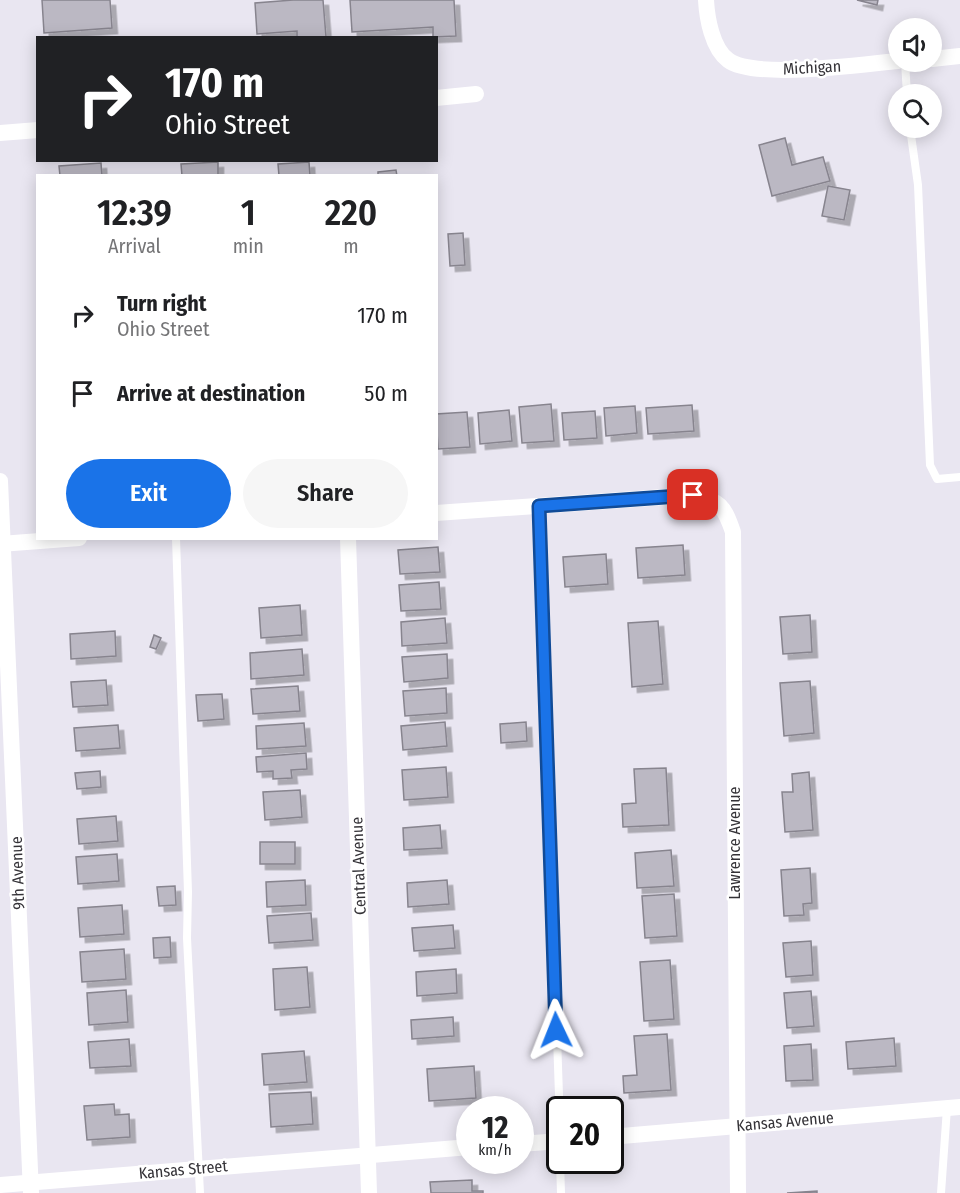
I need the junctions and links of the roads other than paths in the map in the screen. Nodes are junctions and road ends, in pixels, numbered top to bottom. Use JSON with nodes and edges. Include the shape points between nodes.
{"nodes":[{"id":1,"x":706,"y":0,"type":"edge"},
{"id":2,"x":960,"y":56,"type":"edge"},
{"id":3,"x":942,"y":58,"type":"edge"},
{"id":4,"x":888,"y":62,"type":"edge"},
{"id":5,"x":476,"y":94,"type":"dead end"},
{"id":6,"x":438,"y":98,"type":"edge"},
{"id":7,"x":36,"y":130,"type":"edge"},
{"id":8,"x":0,"y":133,"type":"edge"},
{"id":9,"x":911,"y":138,"type":"edge"},
{"id":10,"x":960,"y":477,"type":"edge"},
{"id":11,"x":0,"y":481,"type":"edge"},
{"id":12,"x":539,"y":506,"type":"junction"},
{"id":13,"x":438,"y":513,"type":"edge"},
{"id":14,"x":53,"y":540,"type":"edge"},
{"id":15,"x":176,"y":540,"type":"edge"},
{"id":16,"x":348,"y":540,"type":"edge"},
{"id":17,"x":1,"y":544,"type":"edge"},
{"id":18,"x":559,"y":1096,"type":"edge"},
{"id":19,"x":953,"y":1108,"type":"edge"},
{"id":20,"x":736,"y":1125,"type":"junction"},
{"id":21,"x":624,"y":1136,"type":"edge"},
{"id":22,"x":456,"y":1148,"type":"edge"},
{"id":23,"x":367,"y":1154,"type":"junction"},
{"id":24,"x":199,"y":1168,"type":"junction"},
{"id":25,"x":560,"y":1174,"type":"edge"},
{"id":26,"x":0,"y":1185,"type":"edge"},
{"id":27,"x":30,"y":1188,"type":"edge"},
{"id":28,"x":200,"y":1193,"type":"edge"},
{"id":29,"x":369,"y":1193,"type":"edge"},
{"id":30,"x":561,"y":1193,"type":"edge"},
{"id":31,"x":738,"y":1193,"type":"edge"},
{"id":32,"x":941,"y":1193,"type":"edge"}],
"edges":[{"from":1,"to":4,"type":"street","name":"Michigan","via":[[716,43],[727,60],[749,68],[786,70]]},
{"from":2,"to":3,"type":"street"},
{"from":5,"to":6,"type":"street"},
{"from":7,"to":8,"type":"street"},
{"from":9,"to":10,"type":"lane","via":[[918,185],[930,465],[937,479]]},
{"from":11,"to":17,"type":"street","name":"9th Avenue"},
{"from":12,"to":13,"type":"street"},
{"from":12,"to":18,"type":"lane"},
{"from":12,"to":20,"type":"street","name":"Lawrence Avenue","via":[[693,495],[713,499],[726,513],[733,532]]},
{"from":14,"to":17,"type":"street"},
{"from":15,"to":24,"type":"lane"},
{"from":16,"to":23,"type":"street","name":"Central Avenue"},
{"from":17,"to":27,"type":"street","name":"9th Avenue"},
{"from":19,"to":20,"type":"street","name":"Kansas Avenue"},
{"from":19,"to":32,"type":"lane"},
{"from":20,"to":21,"type":"street","name":"Kansas Avenue"},
{"from":20,"to":31,"type":"street","name":"Lawrence Avenue"},
{"from":22,"to":23,"type":"street"},
{"from":23,"to":24,"type":"street","name":"Kansas Street"},
{"from":23,"to":29,"type":"street","name":"Central Avenue"},
{"from":24,"to":27,"type":"street","name":"Kansas Street"},
{"from":24,"to":28,"type":"lane"},
{"from":25,"to":30,"type":"lane"},
{"from":26,"to":27,"type":"street","name":"Kansas Street"}]}
